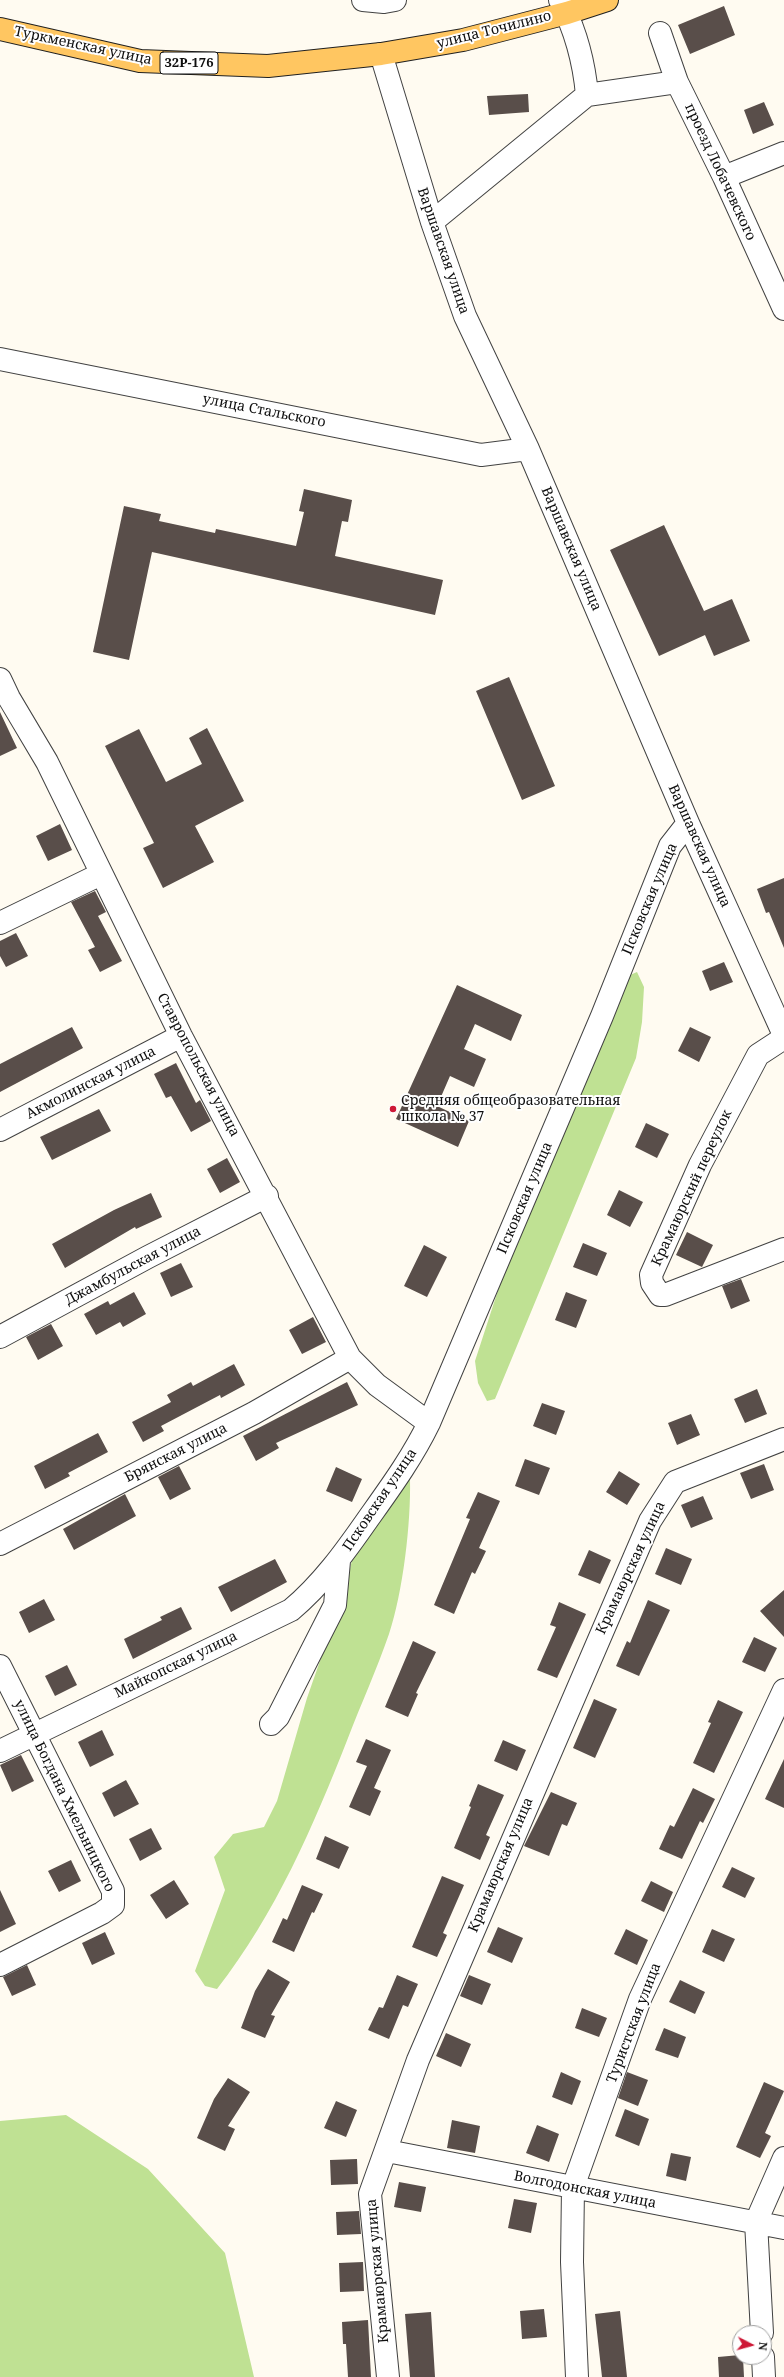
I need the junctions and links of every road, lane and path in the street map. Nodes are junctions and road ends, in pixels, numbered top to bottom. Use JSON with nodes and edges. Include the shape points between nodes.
{"nodes":[{"id":1,"x":363,"y":0,"type":"edge"},
{"id":2,"x":395,"y":0,"type":"edge"},
{"id":3,"x":606,"y":0,"type":"edge"},
{"id":4,"x":564,"y":6,"type":"edge"},
{"id":5,"x":0,"y":29,"type":"edge"},
{"id":6,"x":660,"y":32,"type":"dead end"},
{"id":7,"x":381,"y":54,"type":"junction"},
{"id":8,"x":677,"y":82,"type":"junction"},
{"id":9,"x":587,"y":95,"type":"junction"},
{"id":10,"x":784,"y":153,"type":"edge"},
{"id":11,"x":760,"y":162,"type":"junction"},
{"id":12,"x":784,"y":169,"type":"edge"},
{"id":13,"x":724,"y":177,"type":"junction"},
{"id":14,"x":432,"y":222,"type":"junction"},
{"id":15,"x":784,"y":309,"type":"edge"},
{"id":16,"x":0,"y":358,"type":"edge"},
{"id":17,"x":528,"y":449,"type":"junction"},
{"id":18,"x":3,"y":693,"type":"edge"},
{"id":19,"x":688,"y":823,"type":"junction"},
{"id":20,"x":102,"y":874,"type":"junction"},
{"id":21,"x":0,"y":923,"type":"edge"},
{"id":22,"x":784,"y":1035,"type":"edge"},
{"id":23,"x":181,"y":1036,"type":"junction"},
{"id":24,"x":784,"y":1038,"type":"edge"},
{"id":25,"x":0,"y":1130,"type":"edge"},
{"id":26,"x":267,"y":1196,"type":"junction"},
{"id":27,"x":784,"y":1249,"type":"edge"},
{"id":28,"x":0,"y":1337,"type":"edge"},
{"id":29,"x":350,"y":1358,"type":"junction"},
{"id":30,"x":429,"y":1424,"type":"junction"},
{"id":31,"x":784,"y":1439,"type":"edge"},
{"id":32,"x":0,"y":1544,"type":"edge"},
{"id":33,"x":339,"y":1561,"type":"junction"},
{"id":34,"x":0,"y":1666,"type":"edge"},
{"id":35,"x":784,"y":1690,"type":"edge"},
{"id":36,"x":271,"y":1724,"type":"dead end"},
{"id":37,"x":34,"y":1734,"type":"junction"},
{"id":38,"x":0,"y":1751,"type":"edge"},
{"id":39,"x":0,"y":1965,"type":"edge"},
{"id":40,"x":387,"y":2151,"type":"junction"},
{"id":41,"x":784,"y":2158,"type":"edge"},
{"id":42,"x":573,"y":2187,"type":"junction"},
{"id":43,"x":756,"y":2222,"type":"junction"},
{"id":44,"x":784,"y":2228,"type":"edge"},
{"id":45,"x":762,"y":2325,"type":"edge"},
{"id":46,"x":763,"y":2365,"type":"edge"},
{"id":47,"x":388,"y":2377,"type":"edge"},
{"id":48,"x":577,"y":2377,"type":"edge"},
{"id":49,"x":764,"y":2377,"type":"edge"}],
"edges":[{"from":1,"to":2,"type":"street"},
{"from":3,"to":4,"type":"main road","name":"улица Точилино","number":"32Р-176"},
{"from":4,"to":7,"type":"main road","name":"улица Точилино","number":"32Р-176","via":[[463,40]]},
{"from":4,"to":9,"type":"street","via":[[584,61]]},
{"from":5,"to":7,"type":"main road","name":"Туркменская улица","number":"32Р-176","via":[[140,61],[268,66]]},
{"from":6,"to":8,"type":"street","name":"проезд Лобачевского"},
{"from":7,"to":14,"type":"street","name":"Варшавская улица"},
{"from":8,"to":9,"type":"street"},
{"from":8,"to":13,"type":"street","name":"проезд Лобачевского"},
{"from":9,"to":14,"type":"street"},
{"from":10,"to":11,"type":"street"},
{"from":11,"to":12,"type":"street"},
{"from":11,"to":13,"type":"street"},
{"from":13,"to":15,"type":"street","name":"проезд Лобачевского"},
{"from":14,"to":17,"type":"street","name":"Варшавская улица","via":[[464,316]]},
{"from":16,"to":17,"type":"street","name":"улица Стальского","via":[[481,455]]},
{"from":17,"to":19,"type":"street","name":"Варшавская улица"},
{"from":18,"to":20,"type":"street","name":"Ставропольская улица","via":[[47,762]]},
{"from":19,"to":22,"type":"street","name":"Варшавская улица"},
{"from":19,"to":30,"type":"street","name":"Псковская улица","via":[[670,846],[602,1016]]},
{"from":20,"to":21,"type":"street"},
{"from":20,"to":23,"type":"street","name":"Ставропольская улица"},
{"from":23,"to":25,"type":"street","name":"Акмолинская улица"},
{"from":23,"to":26,"type":"street","name":"Ставропольская улица"},
{"from":24,"to":27,"type":"street","name":"Крамаюрский переулок","via":[[758,1055],[700,1165],[651,1275],[652,1283],[660,1295],[666,1295]]},
{"from":26,"to":28,"type":"street","name":"Джамбульская улица"},
{"from":26,"to":29,"type":"street","name":"Ставропольская улица"},
{"from":29,"to":30,"type":"street","name":"Ставропольская улица","via":[[377,1385]]},
{"from":29,"to":32,"type":"street","name":"Брянская улица","via":[[254,1413]]},
{"from":30,"to":33,"type":"street","name":"Псковская улица","via":[[410,1460]]},
{"from":31,"to":40,"type":"street","name":"Крамаюрская улица","via":[[675,1482],[654,1514],[418,2060]]},
{"from":33,"to":36,"type":"street","via":[[335,1605],[278,1717]]},
{"from":33,"to":37,"type":"street","name":"Майкопская улица","via":[[314,1591],[291,1610]]},
{"from":34,"to":37,"type":"street","name":"улица Богдана Хмельницкого"},
{"from":35,"to":42,"type":"street","name":"Туристская улица","via":[[640,1999]]},
{"from":37,"to":38,"type":"street","name":"Майкопская улица"},
{"from":37,"to":39,"type":"street","name":"улица Богдана Хмельницкого","via":[[113,1891],[113,1905]]},
{"from":40,"to":42,"type":"street","name":"Волгодонская улица"},
{"from":40,"to":47,"type":"street","name":"Крамаюрская улица","via":[[370,2194]]},
{"from":41,"to":43,"type":"street"},
{"from":42,"to":43,"type":"street","name":"Волгодонская улица"},
{"from":42,"to":48,"type":"street","name":"Туристская улица","via":[[572,2262]]},
{"from":43,"to":44,"type":"street","name":"Волгодонская улица"},
{"from":43,"to":45,"type":"street"},
{"from":46,"to":49,"type":"street"}]}
